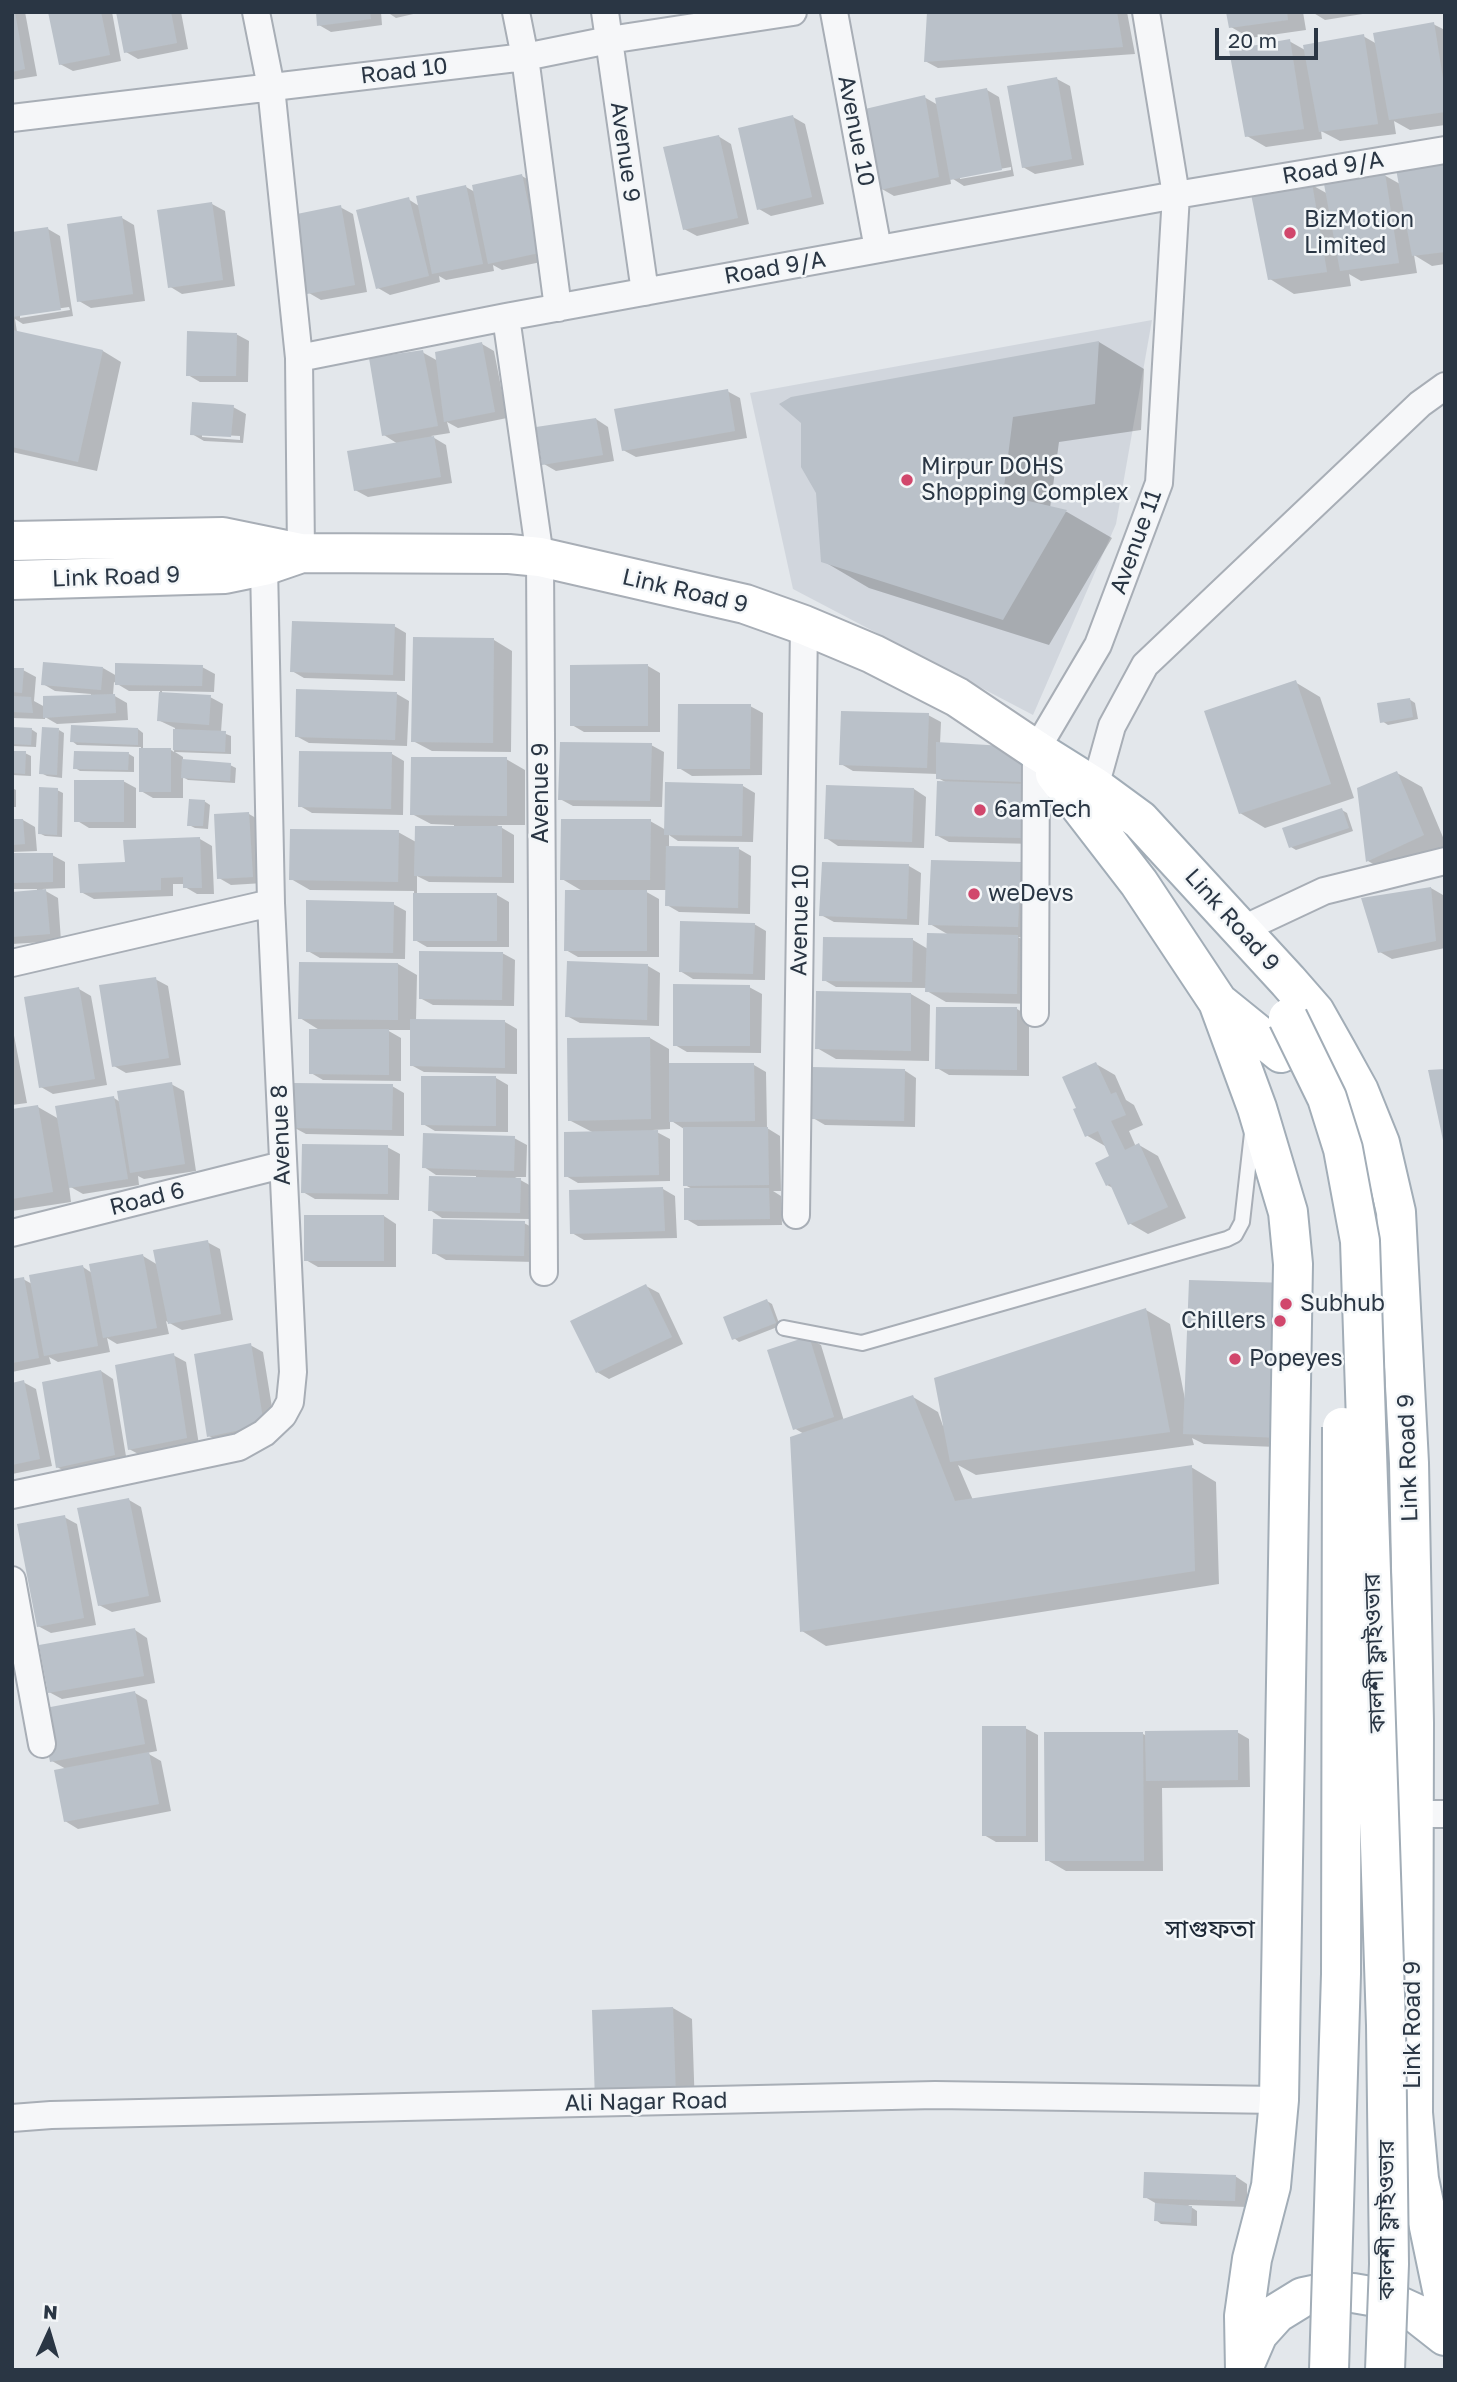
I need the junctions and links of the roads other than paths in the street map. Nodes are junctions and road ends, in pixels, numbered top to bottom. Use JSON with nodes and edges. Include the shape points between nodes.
{"nodes":[{"id":1,"x":256,"y":12,"type":"edge"},
{"id":2,"x":516,"y":12,"type":"edge"},
{"id":3,"x":605,"y":12,"type":"edge"},
{"id":4,"x":793,"y":12,"type":"edge"},
{"id":5,"x":834,"y":12,"type":"edge"},
{"id":6,"x":1146,"y":12,"type":"edge"},
{"id":7,"x":609,"y":40,"type":"junction"},
{"id":8,"x":525,"y":57,"type":"junction"},
{"id":9,"x":271,"y":87,"type":"junction"},
{"id":10,"x":12,"y":118,"type":"edge"},
{"id":11,"x":1445,"y":150,"type":"edge"},
{"id":12,"x":1176,"y":195,"type":"junction"},
{"id":13,"x":878,"y":249,"type":"junction"},
{"id":14,"x":645,"y":292,"type":"junction"},
{"id":15,"x":558,"y":308,"type":"junction"},
{"id":16,"x":506,"y":317,"type":"junction"},
{"id":17,"x":299,"y":358,"type":"junction"},
{"id":18,"x":1445,"y":386,"type":"edge"},
{"id":19,"x":12,"y":541,"type":"edge"},
{"id":20,"x":301,"y":553,"type":"junction"},
{"id":21,"x":540,"y":557,"type":"junction"},
{"id":22,"x":264,"y":566,"type":"junction"},
{"id":23,"x":12,"y":580,"type":"edge"},
{"id":24,"x":804,"y":625,"type":"junction"},
{"id":25,"x":1036,"y":750,"type":"junction"},
{"id":26,"x":1095,"y":787,"type":"junction"},
{"id":27,"x":1445,"y":861,"type":"edge"},
{"id":28,"x":271,"y":903,"type":"junction"},
{"id":29,"x":1253,"y":942,"type":"junction"},
{"id":30,"x":12,"y":963,"type":"edge"},
{"id":31,"x":1218,"y":1002,"type":"junction"},
{"id":32,"x":1035,"y":1013,"type":"dead end"},
{"id":33,"x":1284,"y":1035,"type":"junction"},
{"id":34,"x":1257,"y":1108,"type":"junction"},
{"id":35,"x":282,"y":1165,"type":"junction"},
{"id":36,"x":796,"y":1215,"type":"dead end"},
{"id":37,"x":12,"y":1233,"type":"edge"},
{"id":38,"x":544,"y":1272,"type":"dead end"},
{"id":39,"x":784,"y":1328,"type":"dead end"},
{"id":40,"x":12,"y":1495,"type":"edge"},
{"id":41,"x":12,"y":1580,"type":"edge"},
{"id":42,"x":42,"y":1744,"type":"dead end"},
{"id":43,"x":1429,"y":1814,"type":"edge"},
{"id":44,"x":1279,"y":2099,"type":"junction"},
{"id":45,"x":12,"y":2118,"type":"edge"},
{"id":46,"x":1445,"y":2304,"type":"edge"},
{"id":47,"x":1445,"y":2336,"type":"edge"},
{"id":48,"x":1245,"y":2367,"type":"edge"},
{"id":49,"x":1329,"y":2370,"type":"edge"},
{"id":50,"x":1385,"y":2370,"type":"edge"}],
"edges":[{"from":1,"to":9,"type":"street"},
{"from":2,"to":8,"type":"street"},
{"from":3,"to":7,"type":"street","name":"Avenue 9"},
{"from":4,"to":7,"type":"street","name":"Road 10"},
{"from":5,"to":13,"type":"street","name":"Avenue 10"},
{"from":6,"to":12,"type":"street","name":"Avenue 11"},
{"from":7,"to":8,"type":"street","name":"Road 10"},
{"from":7,"to":14,"type":"street","name":"Avenue 9"},
{"from":8,"to":9,"type":"street","name":"Road 10"},
{"from":8,"to":15,"type":"street"},
{"from":9,"to":10,"type":"street","name":"Road 10"},
{"from":9,"to":17,"type":"street"},
{"from":11,"to":12,"type":"street","name":"Road 9/A"},
{"from":12,"to":13,"type":"street","name":"Road 9/A"},
{"from":12,"to":25,"type":"street","name":"Avenue 11","via":[[1159,483],[1098,645]]},
{"from":13,"to":14,"type":"street","name":"Road 9/A"},
{"from":14,"to":15,"type":"street","name":"Road 9/A"},
{"from":15,"to":16,"type":"street","name":"Road 9/A"},
{"from":16,"to":17,"type":"street","name":"Road 9/A"},
{"from":16,"to":21,"type":"street","name":"Avenue 9"},
{"from":17,"to":20,"type":"street"},
{"from":18,"to":26,"type":"street","via":[[1420,404],[1145,665],[1112,726]]},
{"from":19,"to":20,"type":"main road","name":"Link Road 9","via":[[223,537]]},
{"from":20,"to":21,"type":"main road","name":"Link Road 9"},
{"from":20,"to":22,"type":"main road","name":"Link Road 9"},
{"from":21,"to":24,"type":"main road","name":"Link Road 9","via":[[745,604]]},
{"from":21,"to":38,"type":"street","name":"Avenue 9"},
{"from":22,"to":23,"type":"main road","name":"Link Road 9","via":[[225,574]]},
{"from":22,"to":28,"type":"street","name":"Avenue 8"},
{"from":24,"to":25,"type":"main road","name":"Link Road 9","via":[[873,654],[957,698]]},
{"from":24,"to":36,"type":"street","name":"Avenue 10"},
{"from":25,"to":26,"type":"main road","name":"Link Road 9"},
{"from":25,"to":31,"type":"main road","name":"Link Road 9","via":[[1139,883]]},
{"from":25,"to":32,"type":"street"},
{"from":26,"to":29,"type":"main road","name":"Link Road 9","via":[[1140,820]]},
{"from":27,"to":29,"type":"street","via":[[1324,891]]},
{"from":28,"to":30,"type":"street"},
{"from":28,"to":35,"type":"street","name":"Avenue 8"},
{"from":29,"to":33,"type":"main road","name":"কালশী ফ্লাইওভার"},
{"from":29,"to":43,"type":"main road","name":"Link Road 9","via":[[1315,1012],[1359,1091],[1380,1143],[1396,1212]]},
{"from":31,"to":33,"type":"main road"},
{"from":31,"to":34,"type":"main road","name":"Link Road 9"},
{"from":33,"to":49,"type":"main road","bridge":true,"via":[[1317,1129],[1342,1272],[1341,1960]]},
{"from":33,"to":50,"type":"main road","name":"কালশী ফ্লাইওভার","bridge":true,"via":[[1327,1098],[1343,1149],[1360,1241],[1386,2025],[1389,2264]]},
{"from":34,"to":39,"type":"lane","via":[[1242,1222],[1227,1239],[862,1343]]},
{"from":34,"to":44,"type":"main road","name":"Link Road 9","via":[[1288,1212],[1293,1264]]},
{"from":35,"to":37,"type":"street","name":"Road 6"},
{"from":35,"to":40,"type":"street","name":"Avenue 8","via":[[292,1372],[290,1402],[283,1415],[239,1447]]},
{"from":41,"to":42,"type":"street"},
{"from":43,"to":46,"type":"main road","name":"Link Road 9","via":[[1413,2113],[1419,2179]]},
{"from":44,"to":45,"type":"street","name":"Ali Nagar Road","via":[[935,2095]]},
{"from":44,"to":48,"type":"main road","name":"Link Road 9","via":[[1271,2186],[1252,2259],[1244,2316]]},
{"from":47,"to":48,"type":"main road","via":[[1417,2314],[1382,2298],[1322,2293],[1303,2297],[1277,2313],[1258,2334]]}]}
